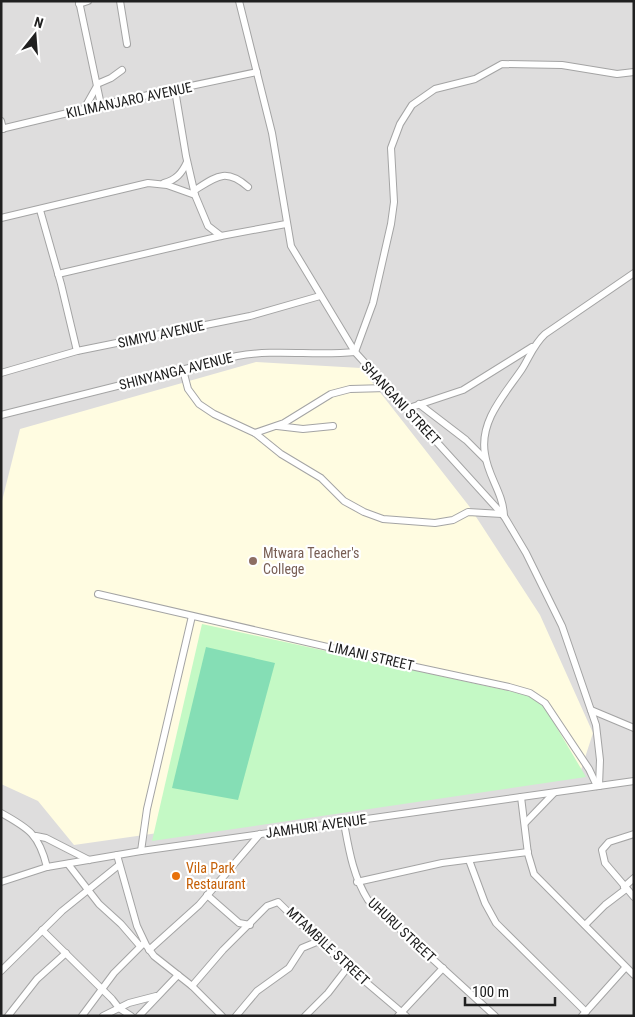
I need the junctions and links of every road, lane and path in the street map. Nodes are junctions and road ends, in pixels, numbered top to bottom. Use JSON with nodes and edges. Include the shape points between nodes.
{"nodes":[{"id":1,"x":88,"y":1,"type":"edge"},
{"id":2,"x":120,"y":1,"type":"edge"},
{"id":3,"x":239,"y":1,"type":"edge"},
{"id":4,"x":79,"y":3,"type":"edge"},
{"id":5,"x":127,"y":44,"type":"dead end"},
{"id":6,"x":122,"y":70,"type":"dead end"},
{"id":7,"x":257,"y":72,"type":"junction"},
{"id":8,"x":634,"y":72,"type":"edge"},
{"id":9,"x":97,"y":85,"type":"junction"},
{"id":10,"x":175,"y":90,"type":"junction"},
{"id":11,"x":100,"y":105,"type":"junction"},
{"id":12,"x":84,"y":109,"type":"junction"},
{"id":13,"x":1,"y":121,"type":"edge"},
{"id":14,"x":2,"y":129,"type":"edge"},
{"id":15,"x":187,"y":162,"type":"junction"},
{"id":16,"x":162,"y":183,"type":"junction"},
{"id":17,"x":248,"y":187,"type":"dead end"},
{"id":18,"x":195,"y":192,"type":"junction"},
{"id":19,"x":40,"y":210,"type":"junction"},
{"id":20,"x":1,"y":218,"type":"edge"},
{"id":21,"x":286,"y":224,"type":"junction"},
{"id":22,"x":221,"y":236,"type":"junction"},
{"id":23,"x":634,"y":273,"type":"edge"},
{"id":24,"x":58,"y":274,"type":"junction"},
{"id":25,"x":320,"y":296,"type":"junction"},
{"id":26,"x":533,"y":347,"type":"junction"},
{"id":27,"x":76,"y":351,"type":"junction"},
{"id":28,"x":354,"y":352,"type":"junction"},
{"id":29,"x":183,"y":370,"type":"junction"},
{"id":30,"x":1,"y":373,"type":"edge"},
{"id":31,"x":387,"y":388,"type":"junction"},
{"id":32,"x":419,"y":404,"type":"junction"},
{"id":33,"x":406,"y":408,"type":"junction"},
{"id":34,"x":1,"y":415,"type":"edge"},
{"id":35,"x":276,"y":426,"type":"junction"},
{"id":36,"x":333,"y":426,"type":"dead end"},
{"id":37,"x":255,"y":433,"type":"junction"},
{"id":38,"x":486,"y":460,"type":"junction"},
{"id":39,"x":503,"y":515,"type":"junction"},
{"id":40,"x":98,"y":594,"type":"dead end"},
{"id":41,"x":192,"y":616,"type":"junction"},
{"id":42,"x":591,"y":710,"type":"junction"},
{"id":43,"x":634,"y":728,"type":"edge"},
{"id":44,"x":634,"y":781,"type":"edge"},
{"id":45,"x":598,"y":786,"type":"junction"},
{"id":46,"x":554,"y":793,"type":"junction"},
{"id":47,"x":521,"y":798,"type":"junction"},
{"id":48,"x":1,"y":813,"type":"edge"},
{"id":49,"x":525,"y":822,"type":"junction"},
{"id":50,"x":344,"y":823,"type":"junction"},
{"id":51,"x":260,"y":834,"type":"junction"},
{"id":52,"x":634,"y":834,"type":"edge"},
{"id":53,"x":36,"y":836,"type":"junction"},
{"id":54,"x":141,"y":851,"type":"junction"},
{"id":55,"x":528,"y":852,"type":"junction"},
{"id":56,"x":117,"y":856,"type":"junction"},
{"id":57,"x":90,"y":860,"type":"junction"},
{"id":58,"x":469,"y":860,"type":"junction"},
{"id":59,"x":68,"y":864,"type":"junction"},
{"id":60,"x":119,"y":865,"type":"junction"},
{"id":61,"x":48,"y":867,"type":"junction"},
{"id":62,"x":634,"y":878,"type":"edge"},
{"id":63,"x":1,"y":882,"type":"edge"},
{"id":64,"x":357,"y":882,"type":"junction"},
{"id":65,"x":625,"y":888,"type":"junction"},
{"id":66,"x":87,"y":890,"type":"junction"},
{"id":67,"x":206,"y":895,"type":"junction"},
{"id":68,"x":634,"y":898,"type":"edge"},
{"id":69,"x":250,"y":925,"type":"junction"},
{"id":70,"x":585,"y":925,"type":"junction"},
{"id":71,"x":42,"y":930,"type":"junction"},
{"id":72,"x":319,"y":941,"type":"junction"},
{"id":73,"x":142,"y":945,"type":"junction"},
{"id":74,"x":149,"y":950,"type":"junction"},
{"id":75,"x":66,"y":953,"type":"junction"},
{"id":76,"x":348,"y":967,"type":"junction"},
{"id":77,"x":443,"y":968,"type":"junction"},
{"id":78,"x":625,"y":968,"type":"junction"},
{"id":79,"x":1,"y":972,"type":"edge"},
{"id":80,"x":178,"y":975,"type":"junction"},
{"id":81,"x":634,"y":975,"type":"edge"},
{"id":82,"x":192,"y":986,"type":"junction"},
{"id":83,"x":101,"y":988,"type":"junction"},
{"id":84,"x":156,"y":996,"type":"junction"},
{"id":85,"x":119,"y":1008,"type":"junction"},
{"id":86,"x":402,"y":1014,"type":"edge"},
{"id":87,"x":584,"y":1014,"type":"edge"},
{"id":88,"x":8,"y":1016,"type":"edge"},
{"id":89,"x":82,"y":1016,"type":"edge"},
{"id":90,"x":103,"y":1016,"type":"edge"},
{"id":91,"x":130,"y":1016,"type":"edge"},
{"id":92,"x":138,"y":1016,"type":"edge"},
{"id":93,"x":222,"y":1016,"type":"edge"},
{"id":94,"x":236,"y":1016,"type":"edge"},
{"id":95,"x":305,"y":1016,"type":"edge"},
{"id":96,"x":495,"y":1016,"type":"edge"}],
"edges":[{"from":1,"to":4,"type":"street"},
{"from":2,"to":5,"type":"street"},
{"from":3,"to":7,"type":"street","name":"SHANGANI STREET"},
{"from":4,"to":9,"type":"street"},
{"from":6,"to":9,"type":"street"},
{"from":7,"to":10,"type":"street","name":"KILIMANJARO AVENUE"},
{"from":7,"to":21,"type":"street","name":"SHANGANI STREET","via":[[272,133]]},
{"from":8,"to":28,"type":"street","via":[[618,74],[562,65],[502,64],[475,79],[434,89],[412,105],[391,148],[392,218],[373,303]]},
{"from":9,"to":11,"type":"street"},
{"from":9,"to":12,"type":"street"},
{"from":10,"to":11,"type":"street","name":"KILIMANJARO AVENUE"},
{"from":10,"to":15,"type":"street"},
{"from":11,"to":12,"type":"street","name":"KILIMANJARO AVENUE"},
{"from":12,"to":14,"type":"street","name":"KILIMANJARO AVENUE"},
{"from":13,"to":14,"type":"street"},
{"from":15,"to":16,"type":"street","via":[[176,178]]},
{"from":15,"to":18,"type":"street"},
{"from":16,"to":18,"type":"street"},
{"from":16,"to":19,"type":"street","via":[[129,186]]},
{"from":17,"to":18,"type":"street","via":[[232,176],[224,175]]},
{"from":18,"to":22,"type":"street","via":[[208,226]]},
{"from":19,"to":20,"type":"street"},
{"from":19,"to":24,"type":"street"},
{"from":21,"to":22,"type":"street"},
{"from":21,"to":25,"type":"street","name":"SHANGANI STREET","via":[[294,253]]},
{"from":22,"to":24,"type":"street"},
{"from":23,"to":26,"type":"street","via":[[585,308],[559,322]]},
{"from":24,"to":27,"type":"street"},
{"from":25,"to":27,"type":"street","name":"SIMIYU AVENUE","via":[[250,316]]},
{"from":25,"to":28,"type":"street","name":"SHANGANI STREET"},
{"from":26,"to":32,"type":"street","via":[[463,390]]},
{"from":26,"to":38,"type":"street","via":[[496,406],[486,436]]},
{"from":27,"to":30,"type":"street","name":"SIMIYU AVENUE"},
{"from":28,"to":29,"type":"street","name":"SHINYANGA AVENUE","via":[[260,353]]},
{"from":28,"to":31,"type":"street","name":"SHANGANI STREET"},
{"from":29,"to":34,"type":"street","name":"SHINYANGA AVENUE"},
{"from":29,"to":37,"type":"street","via":[[188,389],[199,404]]},
{"from":31,"to":33,"type":"street","name":"SHANGANI STREET"},
{"from":31,"to":35,"type":"street","via":[[350,389],[331,394]]},
{"from":32,"to":33,"type":"street"},
{"from":32,"to":38,"type":"street","via":[[466,440]]},
{"from":33,"to":39,"type":"street","name":"SHANGANI STREET"},
{"from":35,"to":36,"type":"street","via":[[303,429]]},
{"from":35,"to":37,"type":"street"},
{"from":37,"to":39,"type":"street","via":[[281,454],[321,478],[350,505],[383,519],[435,523],[453,520],[468,512]]},
{"from":38,"to":39,"type":"street","via":[[503,500]]},
{"from":39,"to":42,"type":"street","name":"SHANGANI STREET","via":[[552,602]]},
{"from":40,"to":41,"type":"street","name":"LIMANI STREET"},
{"from":41,"to":45,"type":"street","name":"LIMANI STREET","via":[[530,693],[545,703]]},
{"from":41,"to":54,"type":"street"},
{"from":42,"to":43,"type":"street"},
{"from":42,"to":45,"type":"street","name":"SHANGANI STREET","via":[[599,739]]},
{"from":44,"to":45,"type":"street","name":"JAMHURI AVENUE"},
{"from":45,"to":46,"type":"street","name":"JAMHURI AVENUE"},
{"from":46,"to":47,"type":"street","name":"JAMHURI AVENUE"},
{"from":46,"to":49,"type":"street"},
{"from":47,"to":49,"type":"street"},
{"from":47,"to":50,"type":"street","name":"JAMHURI AVENUE"},
{"from":48,"to":53,"type":"street"},
{"from":49,"to":55,"type":"street"},
{"from":50,"to":51,"type":"street","name":"JAMHURI AVENUE"},
{"from":50,"to":64,"type":"street","name":"UHURU STREET"},
{"from":51,"to":54,"type":"street","name":"JAMHURI AVENUE"},
{"from":51,"to":67,"type":"street"},
{"from":52,"to":65,"type":"street","via":[[609,842],[602,850],[604,863]]},
{"from":53,"to":57,"type":"street"},
{"from":53,"to":61,"type":"street"},
{"from":54,"to":56,"type":"street","name":"JAMHURI AVENUE"},
{"from":55,"to":58,"type":"street"},
{"from":55,"to":70,"type":"street","via":[[531,869],[537,879]]},
{"from":56,"to":57,"type":"street","name":"JAMHURI AVENUE"},
{"from":56,"to":60,"type":"street"},
{"from":57,"to":59,"type":"street","name":"JAMHURI AVENUE"},
{"from":58,"to":64,"type":"street"},
{"from":58,"to":87,"type":"street","via":[[496,923]]},
{"from":59,"to":61,"type":"street","name":"JAMHURI AVENUE"},
{"from":59,"to":66,"type":"street"},
{"from":60,"to":66,"type":"street"},
{"from":60,"to":73,"type":"street"},
{"from":61,"to":63,"type":"street","name":"JAMHURI AVENUE"},
{"from":62,"to":65,"type":"street"},
{"from":64,"to":77,"type":"street","name":"UHURU STREET","via":[[372,905]]},
{"from":65,"to":68,"type":"street"},
{"from":65,"to":70,"type":"street"},
{"from":66,"to":71,"type":"street"},
{"from":66,"to":73,"type":"street"},
{"from":67,"to":69,"type":"street","via":[[239,923]]},
{"from":67,"to":74,"type":"street","via":[[175,929]]},
{"from":69,"to":72,"type":"street","name":"MTAMBILE STREET","via":[[271,903],[278,902]]},
{"from":69,"to":82,"type":"street","name":"MTAMBILE STREET"},
{"from":70,"to":78,"type":"street"},
{"from":71,"to":75,"type":"street"},
{"from":71,"to":79,"type":"street"},
{"from":72,"to":76,"type":"street","name":"MTAMBILE STREET"},
{"from":72,"to":94,"type":"street","via":[[302,948],[291,966],[257,991]]},
{"from":73,"to":74,"type":"street"},
{"from":73,"to":83,"type":"street"},
{"from":74,"to":80,"type":"street"},
{"from":75,"to":83,"type":"street"},
{"from":75,"to":88,"type":"street","via":[[36,979]]},
{"from":76,"to":86,"type":"street","name":"MTAMBILE STREET"},
{"from":76,"to":95,"type":"street"},
{"from":77,"to":86,"type":"street"},
{"from":77,"to":96,"type":"street","name":"UHURU STREET"},
{"from":78,"to":81,"type":"street"},
{"from":78,"to":87,"type":"street"},
{"from":80,"to":82,"type":"street"},
{"from":80,"to":84,"type":"street"},
{"from":82,"to":93,"type":"street"},
{"from":83,"to":85,"type":"street"},
{"from":83,"to":89,"type":"street"},
{"from":84,"to":85,"type":"street"},
{"from":84,"to":92,"type":"street"},
{"from":85,"to":90,"type":"street"},
{"from":85,"to":91,"type":"street"}]}
